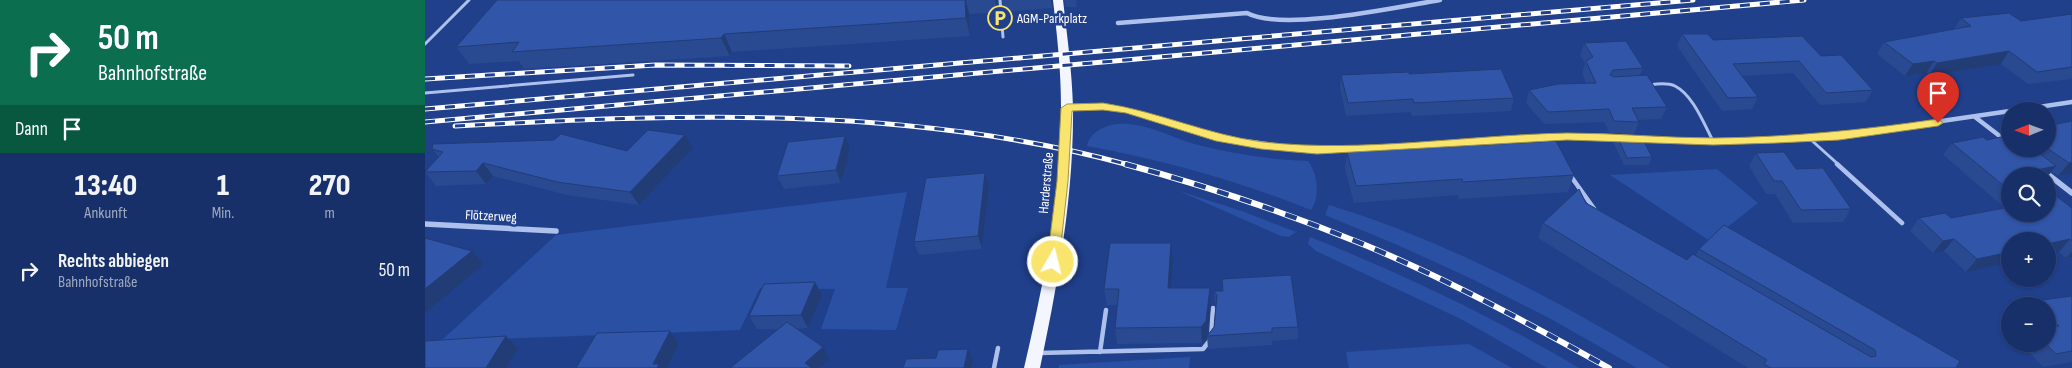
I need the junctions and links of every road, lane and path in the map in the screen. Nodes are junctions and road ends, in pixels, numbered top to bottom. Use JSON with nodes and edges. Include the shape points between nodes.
{"nodes":[{"id":1,"x":469,"y":0,"type":"edge"},
{"id":2,"x":999,"y":0,"type":"edge"},
{"id":3,"x":1058,"y":0,"type":"edge"},
{"id":4,"x":1440,"y":0,"type":"edge"},
{"id":5,"x":1118,"y":23,"type":"dead end"},
{"id":6,"x":1003,"y":37,"type":"dead end"},
{"id":7,"x":425,"y":44,"type":"edge"},
{"id":8,"x":633,"y":74,"type":"dead end"},
{"id":9,"x":1647,"y":85,"type":"edge"},
{"id":10,"x":425,"y":93,"type":"edge"},
{"id":11,"x":2072,"y":102,"type":"edge"},
{"id":12,"x":2056,"y":104,"type":"edge"},
{"id":13,"x":1067,"y":108,"type":"junction"},
{"id":14,"x":2001,"y":113,"type":"edge"},
{"id":15,"x":1975,"y":117,"type":"junction"},
{"id":16,"x":1550,"y":137,"type":"junction"},
{"id":17,"x":2001,"y":137,"type":"edge"},
{"id":18,"x":1809,"y":138,"type":"junction"},
{"id":19,"x":1713,"y":141,"type":"junction"},
{"id":20,"x":1554,"y":145,"type":"edge"},
{"id":21,"x":2037,"y":165,"type":"edge"},
{"id":22,"x":1566,"y":167,"type":"edge"},
{"id":23,"x":2072,"y":193,"type":"edge"},
{"id":24,"x":1600,"y":214,"type":"edge"},
{"id":25,"x":1902,"y":223,"type":"dead end"},
{"id":26,"x":425,"y":224,"type":"edge"},
{"id":27,"x":556,"y":231,"type":"dead end"},
{"id":28,"x":1213,"y":308,"type":"dead end"},
{"id":29,"x":1106,"y":310,"type":"dead end"},
{"id":30,"x":998,"y":348,"type":"dead end"},
{"id":31,"x":1100,"y":352,"type":"junction"},
{"id":32,"x":1036,"y":354,"type":"junction"},
{"id":33,"x":994,"y":368,"type":"edge"},
{"id":34,"x":1033,"y":368,"type":"edge"}],
"edges":[{"from":1,"to":7,"type":"lane"},
{"from":2,"to":6,"type":"lane"},
{"from":3,"to":13,"type":"main road","name":"Harderstraße"},
{"from":4,"to":5,"type":"street","via":[[1345,15],[1277,21],[1258,19],[1247,12]]},
{"from":8,"to":10,"type":"lane"},
{"from":9,"to":19,"type":"lane","via":[[1676,87]]},
{"from":11,"to":12,"type":"street"},
{"from":13,"to":16,"type":"street","via":[[1103,106],[1127,110],[1216,137],[1303,150]]},
{"from":13,"to":32,"type":"main road","name":"Harderstraße","via":[[1057,233]]},
{"from":14,"to":15,"type":"street"},
{"from":15,"to":17,"type":"street"},
{"from":15,"to":18,"type":"street"},
{"from":16,"to":19,"type":"street"},
{"from":16,"to":20,"type":"lane"},
{"from":18,"to":19,"type":"street"},
{"from":18,"to":25,"type":"lane"},
{"from":21,"to":23,"type":"street"},
{"from":22,"to":24,"type":"lane","via":[[1586,200]]},
{"from":26,"to":27,"type":"street","name":"Flötzerweg"},
{"from":28,"to":31,"type":"lane","via":[[1211,339],[1203,349]]},
{"from":29,"to":31,"type":"lane"},
{"from":30,"to":33,"type":"lane"},
{"from":31,"to":32,"type":"lane"},
{"from":32,"to":34,"type":"main road","name":"Harderstraße"}]}
